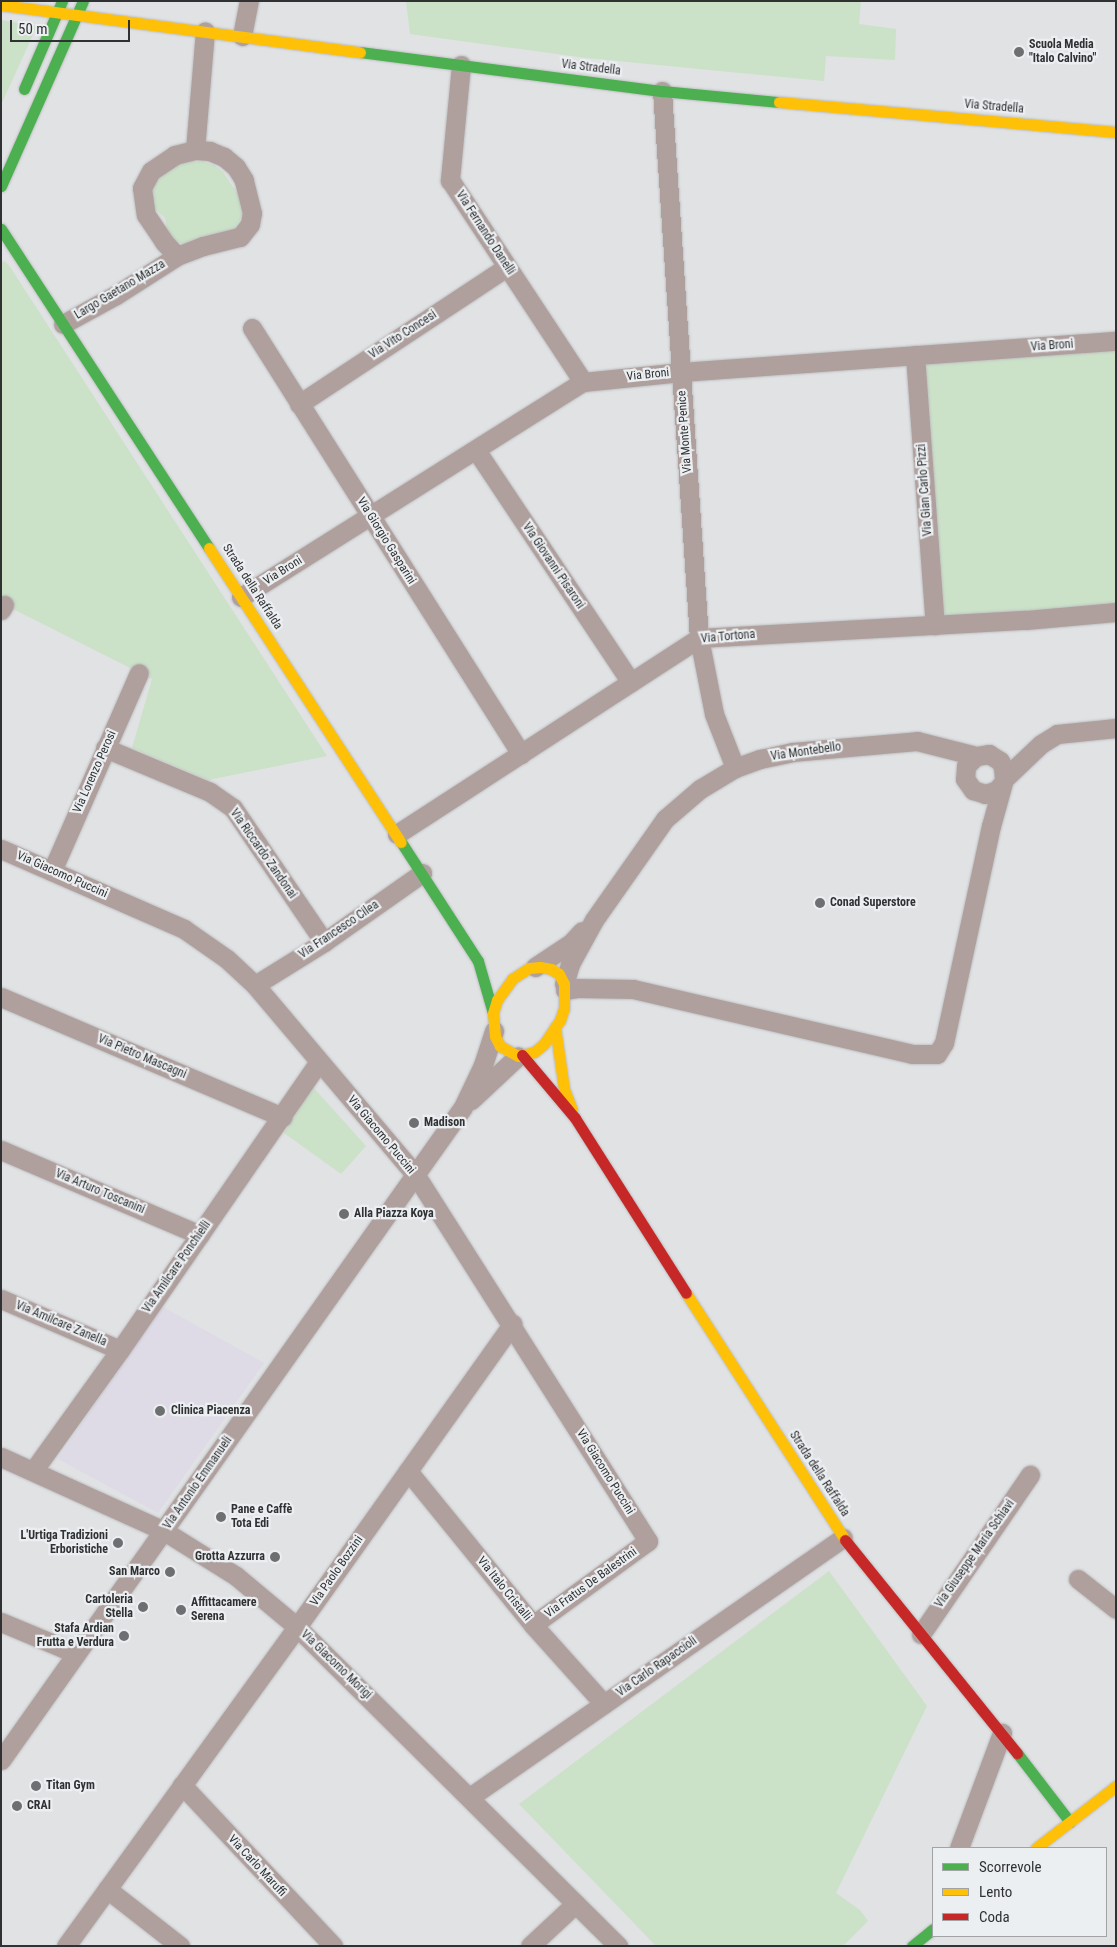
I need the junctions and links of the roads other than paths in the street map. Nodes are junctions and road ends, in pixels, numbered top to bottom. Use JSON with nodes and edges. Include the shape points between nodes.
{"nodes":[{"id":1,"x":83,"y":1,"type":"edge"},
{"id":2,"x":249,"y":1,"type":"edge"},
{"id":3,"x":1,"y":4,"type":"edge"},
{"id":4,"x":61,"y":8,"type":"edge"},
{"id":5,"x":77,"y":15,"type":"junction"},
{"id":6,"x":205,"y":31,"type":"junction"},
{"id":7,"x":242,"y":36,"type":"junction"},
{"id":8,"x":460,"y":65,"type":"junction"},
{"id":9,"x":662,"y":91,"type":"junction"},
{"id":10,"x":21,"y":96,"type":"dead end"},
{"id":11,"x":1116,"y":132,"type":"edge"},
{"id":12,"x":195,"y":150,"type":"junction"},
{"id":13,"x":1,"y":186,"type":"edge"},
{"id":14,"x":1,"y":229,"type":"edge"},
{"id":15,"x":1,"y":253,"type":"edge"},
{"id":16,"x":176,"y":256,"type":"junction"},
{"id":17,"x":20,"y":257,"type":"junction"},
{"id":18,"x":507,"y":267,"type":"junction"},
{"id":19,"x":63,"y":324,"type":"junction"},
{"id":20,"x":252,"y":328,"type":"dead end"},
{"id":21,"x":1116,"y":341,"type":"edge"},
{"id":22,"x":916,"y":355,"type":"junction"},
{"id":23,"x":681,"y":372,"type":"junction"},
{"id":24,"x":583,"y":382,"type":"junction"},
{"id":25,"x":299,"y":404,"type":"junction"},
{"id":26,"x":476,"y":450,"type":"junction"},
{"id":27,"x":371,"y":517,"type":"junction"},
{"id":28,"x":241,"y":597,"type":"junction"},
{"id":29,"x":1116,"y":612,"type":"edge"},
{"id":30,"x":935,"y":625,"type":"junction"},
{"id":31,"x":699,"y":638,"type":"junction"},
{"id":32,"x":139,"y":673,"type":"dead end"},
{"id":33,"x":631,"y":682,"type":"junction"},
{"id":34,"x":1116,"y":728,"type":"edge"},
{"id":35,"x":1041,"y":744,"type":"junction"},
{"id":36,"x":939,"y":745,"type":"junction"},
{"id":37,"x":105,"y":748,"type":"junction"},
{"id":38,"x":521,"y":754,"type":"junction"},
{"id":39,"x":976,"y":756,"type":"junction"},
{"id":40,"x":995,"y":757,"type":"junction"},
{"id":41,"x":735,"y":768,"type":"junction"},
{"id":42,"x":965,"y":776,"type":"junction"},
{"id":43,"x":1002,"y":782,"type":"junction"},
{"id":44,"x":979,"y":793,"type":"junction"},
{"id":45,"x":991,"y":826,"type":"junction"},
{"id":46,"x":396,"y":834,"type":"junction"},
{"id":47,"x":1,"y":849,"type":"edge"},
{"id":48,"x":52,"y":871,"type":"junction"},
{"id":49,"x":422,"y":873,"type":"junction"},
{"id":50,"x":594,"y":920,"type":"junction"},
{"id":51,"x":324,"y":942,"type":"junction"},
{"id":52,"x":478,"y":961,"type":"junction"},
{"id":53,"x":535,"y":967,"type":"junction"},
{"id":54,"x":517,"y":976,"type":"junction"},
{"id":55,"x":255,"y":985,"type":"junction"},
{"id":56,"x":565,"y":987,"type":"junction"},
{"id":57,"x":599,"y":990,"type":"junction"},
{"id":58,"x":1,"y":997,"type":"edge"},
{"id":59,"x":558,"y":1021,"type":"junction"},
{"id":60,"x":494,"y":1022,"type":"junction"},
{"id":61,"x":520,"y":1056,"type":"junction"},
{"id":62,"x":319,"y":1062,"type":"junction"},
{"id":63,"x":463,"y":1108,"type":"junction"},
{"id":64,"x":282,"y":1118,"type":"junction"},
{"id":65,"x":575,"y":1118,"type":"junction"},
{"id":66,"x":1,"y":1150,"type":"edge"},
{"id":67,"x":415,"y":1174,"type":"junction"},
{"id":68,"x":200,"y":1235,"type":"junction"},
{"id":69,"x":1,"y":1299,"type":"edge"},
{"id":70,"x":512,"y":1324,"type":"junction"},
{"id":71,"x":120,"y":1350,"type":"junction"},
{"id":72,"x":1,"y":1457,"type":"edge"},
{"id":73,"x":33,"y":1471,"type":"junction"},
{"id":74,"x":408,"y":1471,"type":"junction"},
{"id":75,"x":1030,"y":1475,"type":"dead end"},
{"id":76,"x":164,"y":1531,"type":"junction"},
{"id":77,"x":843,"y":1538,"type":"junction"},
{"id":78,"x":648,"y":1541,"type":"joint"},
{"id":79,"x":1078,"y":1579,"type":"dead end"},
{"id":80,"x":1116,"y":1609,"type":"edge"},
{"id":81,"x":1,"y":1622,"type":"edge"},
{"id":82,"x":533,"y":1625,"type":"junction"},
{"id":83,"x":297,"y":1627,"type":"junction"},
{"id":84,"x":922,"y":1634,"type":"junction"},
{"id":85,"x":75,"y":1653,"type":"junction"},
{"id":86,"x":604,"y":1704,"type":"junction"},
{"id":87,"x":1002,"y":1733,"type":"junction"},
{"id":88,"x":1,"y":1760,"type":"edge"},
{"id":89,"x":182,"y":1785,"type":"junction"},
{"id":90,"x":1116,"y":1786,"type":"edge"},
{"id":91,"x":470,"y":1796,"type":"junction"},
{"id":92,"x":1070,"y":1822,"type":"junction"},
{"id":93,"x":959,"y":1847,"type":"edge"},
{"id":94,"x":1037,"y":1847,"type":"edge"},
{"id":95,"x":1053,"y":1847,"type":"edge"},
{"id":96,"x":107,"y":1889,"type":"junction"},
{"id":97,"x":575,"y":1904,"type":"junction"},
{"id":98,"x":932,"y":1918,"type":"edge"},
{"id":99,"x":924,"y":1936,"type":"edge"},
{"id":100,"x":326,"y":1943,"type":"edge"},
{"id":101,"x":66,"y":1946,"type":"edge"},
{"id":102,"x":180,"y":1946,"type":"edge"},
{"id":103,"x":530,"y":1946,"type":"edge"},
{"id":104,"x":618,"y":1946,"type":"edge"}],
"edges":[{"from":1,"to":5,"type":"street"},
{"from":2,"to":7,"type":"street"},
{"from":3,"to":4,"type":"street","name":"Via Stradella"},
{"from":4,"to":5,"type":"street","name":"Via Stradella"},
{"from":4,"to":10,"type":"street"},
{"from":5,"to":6,"type":"street","name":"Via Stradella"},
{"from":5,"to":13,"type":"street"},
{"from":6,"to":7,"type":"street","name":"Via Stradella"},
{"from":6,"to":12,"type":"street"},
{"from":7,"to":8,"type":"street","name":"Via Stradella"},
{"from":8,"to":9,"type":"street","name":"Via Stradella"},
{"from":8,"to":18,"type":"street","name":"Via Fernando Danelli","via":[[450,180]]},
{"from":9,"to":11,"type":"street","name":"Via Stradella"},
{"from":9,"to":23,"type":"street","name":"Via Monte Penice"},
{"from":12,"to":16,"type":"street","name":"Largo Gaetano Mazza","via":[[162,162],[151,171],[142,188],[146,215]]},
{"from":12,"to":16,"type":"street","name":"Largo Gaetano Mazza","via":[[210,151],[236,167],[244,180],[252,213],[250,224],[240,237]]},
{"from":14,"to":17,"type":"street","name":"Strada della Raffalda"},
{"from":15,"to":17,"type":"street"},
{"from":16,"to":19,"type":"street","name":"Largo Gaetano Mazza"},
{"from":17,"to":19,"type":"street","name":"Strada della Raffalda"},
{"from":18,"to":24,"type":"street","name":"Via Fernando Danelli"},
{"from":18,"to":25,"type":"street","name":"Via Vito Concesi"},
{"from":19,"to":28,"type":"street","name":"Strada della Raffalda"},
{"from":20,"to":25,"type":"street","name":"Via Giorgio Gasparini"},
{"from":21,"to":22,"type":"street","name":"Via Broni"},
{"from":22,"to":23,"type":"street","name":"Via Broni"},
{"from":22,"to":30,"type":"street","name":"Via Gian Carlo Pizzi"},
{"from":23,"to":24,"type":"street","name":"Via Broni"},
{"from":23,"to":31,"type":"street","name":"Via Monte Penice"},
{"from":24,"to":26,"type":"street","name":"Via Broni"},
{"from":25,"to":27,"type":"street","name":"Via Giorgio Gasparini"},
{"from":26,"to":27,"type":"street","name":"Via Broni"},
{"from":26,"to":33,"type":"street","name":"Via Giovanni Pisaroni"},
{"from":27,"to":28,"type":"street","name":"Via Broni"},
{"from":27,"to":38,"type":"street","name":"Via Giorgio Gasparini"},
{"from":28,"to":46,"type":"street","name":"Strada della Raffalda"},
{"from":29,"to":30,"type":"street","name":"Via Tortona"},
{"from":30,"to":31,"type":"street","name":"Via Tortona"},
{"from":31,"to":33,"type":"street","name":"Via Tortona"},
{"from":31,"to":41,"type":"street","name":"Via Monte Penice","via":[[714,714]]},
{"from":32,"to":37,"type":"street","name":"Via Lorenzo Perosi"},
{"from":33,"to":38,"type":"street","name":"Via Tortona"},
{"from":34,"to":35,"type":"street","via":[[1056,734]]},
{"from":35,"to":40,"type":"street"},
{"from":35,"to":43,"type":"street"},
{"from":36,"to":39,"type":"street","name":"Via Montebello"},
{"from":36,"to":41,"type":"street","name":"Via Montebello","via":[[917,741],[792,752]]},
{"from":36,"to":42,"type":"street"},
{"from":37,"to":48,"type":"street","name":"Via Lorenzo Perosi"},
{"from":37,"to":51,"type":"street","name":"Via Riccardo Zandonai","via":[[210,792],[233,808]]},
{"from":38,"to":46,"type":"street","name":"Via Tortona"},
{"from":39,"to":40,"type":"street","via":[[989,754]]},
{"from":39,"to":42,"type":"street","via":[[966,766]]},
{"from":40,"to":43,"type":"street","via":[[1003,767]]},
{"from":41,"to":50,"type":"street","name":"Via Montebello","via":[[700,788],[665,819]]},
{"from":42,"to":44,"type":"street","via":[[968,785]]},
{"from":43,"to":44,"type":"street","via":[[991,793]]},
{"from":43,"to":45,"type":"street"},
{"from":44,"to":45,"type":"street"},
{"from":45,"to":57,"type":"street","via":[[944,1043],[937,1054],[912,1054],[633,989]]},
{"from":46,"to":49,"type":"street","name":"Strada della Raffalda"},
{"from":47,"to":48,"type":"street","name":"Via Giacomo Puccini"},
{"from":48,"to":55,"type":"street","name":"Via Giacomo Puccini","via":[[184,929],[227,959]]},
{"from":49,"to":51,"type":"street","name":"Via Francesco Cilea"},
{"from":49,"to":52,"type":"street","name":"Strada della Raffalda"},
{"from":50,"to":53,"type":"street","name":"Via Montebello","via":[[570,943]]},
{"from":50,"to":56,"type":"street","name":"Via Montebello","via":[[570,964]]},
{"from":51,"to":55,"type":"street","name":"Via Francesco Cilea"},
{"from":52,"to":54,"type":"street"},
{"from":52,"to":60,"type":"street","name":"Strada della Raffalda"},
{"from":53,"to":54,"type":"street"},
{"from":53,"to":56,"type":"street","via":[[551,968],[559,974]]},
{"from":54,"to":60,"type":"street","via":[[500,995]]},
{"from":55,"to":62,"type":"street","name":"Via Giacomo Puccini"},
{"from":56,"to":57,"type":"street"},
{"from":56,"to":59,"type":"street","name":"Strada della Raffalda"},
{"from":57,"to":59,"type":"street"},
{"from":58,"to":64,"type":"street","name":"Via Pietro Mascagni"},
{"from":59,"to":61,"type":"street","name":"Strada della Raffalda","via":[[544,1044],[534,1052]]},
{"from":59,"to":65,"type":"street","name":"Strada della Raffalda","via":[[564,1088]]},
{"from":60,"to":61,"type":"street","name":"Strada della Raffalda","via":[[500,1046]]},
{"from":60,"to":63,"type":"street","name":"Via Antonio Emmanueli","via":[[483,1065]]},
{"from":61,"to":63,"type":"street","name":"Via Antonio Emmanueli"},
{"from":61,"to":65,"type":"street","name":"Strada della Raffalda"},
{"from":62,"to":64,"type":"street","name":"Via Amilcare Ponchielli"},
{"from":62,"to":67,"type":"street","name":"Via Giacomo Puccini"},
{"from":63,"to":67,"type":"street","name":"Via Antonio Emmanueli"},
{"from":64,"to":68,"type":"street","name":"Via Amilcare Ponchielli"},
{"from":65,"to":77,"type":"street","name":"Strada della Raffalda"},
{"from":66,"to":68,"type":"street","name":"Via Arturo Toscanini"},
{"from":67,"to":70,"type":"street","name":"Via Giacomo Puccini"},
{"from":67,"to":76,"type":"street","name":"Via Antonio Emmanueli"},
{"from":68,"to":71,"type":"street","name":"Via Amilcare Ponchielli"},
{"from":69,"to":71,"type":"street","name":"Via Amilcare Zanella"},
{"from":70,"to":74,"type":"street","name":"Via Paolo Bozzini"},
{"from":70,"to":78,"type":"street","name":"Via Giacomo Puccini"},
{"from":71,"to":73,"type":"street","name":"Via Amilcare Ponchielli"},
{"from":72,"to":73,"type":"street","name":"Via Giacomo Morigi"},
{"from":73,"to":76,"type":"street","name":"Via Giacomo Morigi"},
{"from":74,"to":82,"type":"street","name":"Via Italo Cristalli"},
{"from":74,"to":83,"type":"street","name":"Via Paolo Bozzini"},
{"from":75,"to":84,"type":"street","name":"Via Giuseppe Maria Schiavi"},
{"from":76,"to":83,"type":"street","name":"Via Giacomo Morigi","via":[[236,1576]]},
{"from":76,"to":85,"type":"street","name":"Via Antonio Emmanueli"},
{"from":77,"to":84,"type":"street","name":"Strada della Raffalda"},
{"from":77,"to":86,"type":"street","name":"Via Carlo Rapaccioli"},
{"from":78,"to":82,"type":"street","name":"Via Fratus De Balestrini"},
{"from":79,"to":80,"type":"street"},
{"from":81,"to":85,"type":"street"},
{"from":82,"to":86,"type":"street","name":"Via Italo Cristalli"},
{"from":83,"to":89,"type":"street","name":"Via Paolo Bozzini"},
{"from":83,"to":91,"type":"street","name":"Via Giacomo Morigi"},
{"from":84,"to":87,"type":"street","name":"Strada della Raffalda"},
{"from":85,"to":88,"type":"street","name":"Via Antonio Emmanueli"},
{"from":86,"to":91,"type":"street","name":"Via Carlo Rapaccioli"},
{"from":87,"to":92,"type":"street","name":"Strada della Raffalda"},
{"from":87,"to":93,"type":"street"},
{"from":89,"to":96,"type":"street","name":"Via Paolo Bozzini"},
{"from":89,"to":100,"type":"street","name":"Via Carlo Maruffi"},
{"from":90,"to":92,"type":"street"},
{"from":91,"to":97,"type":"street","name":"Via Giacomo Morigi"},
{"from":92,"to":94,"type":"street"},
{"from":92,"to":95,"type":"street","via":[[1066,1837]]},
{"from":96,"to":101,"type":"street","name":"Via Paolo Bozzini"},
{"from":96,"to":102,"type":"street"},
{"from":97,"to":103,"type":"street"},
{"from":97,"to":104,"type":"street","name":"Via Giacomo Morigi"},
{"from":98,"to":99,"type":"street"}]}
